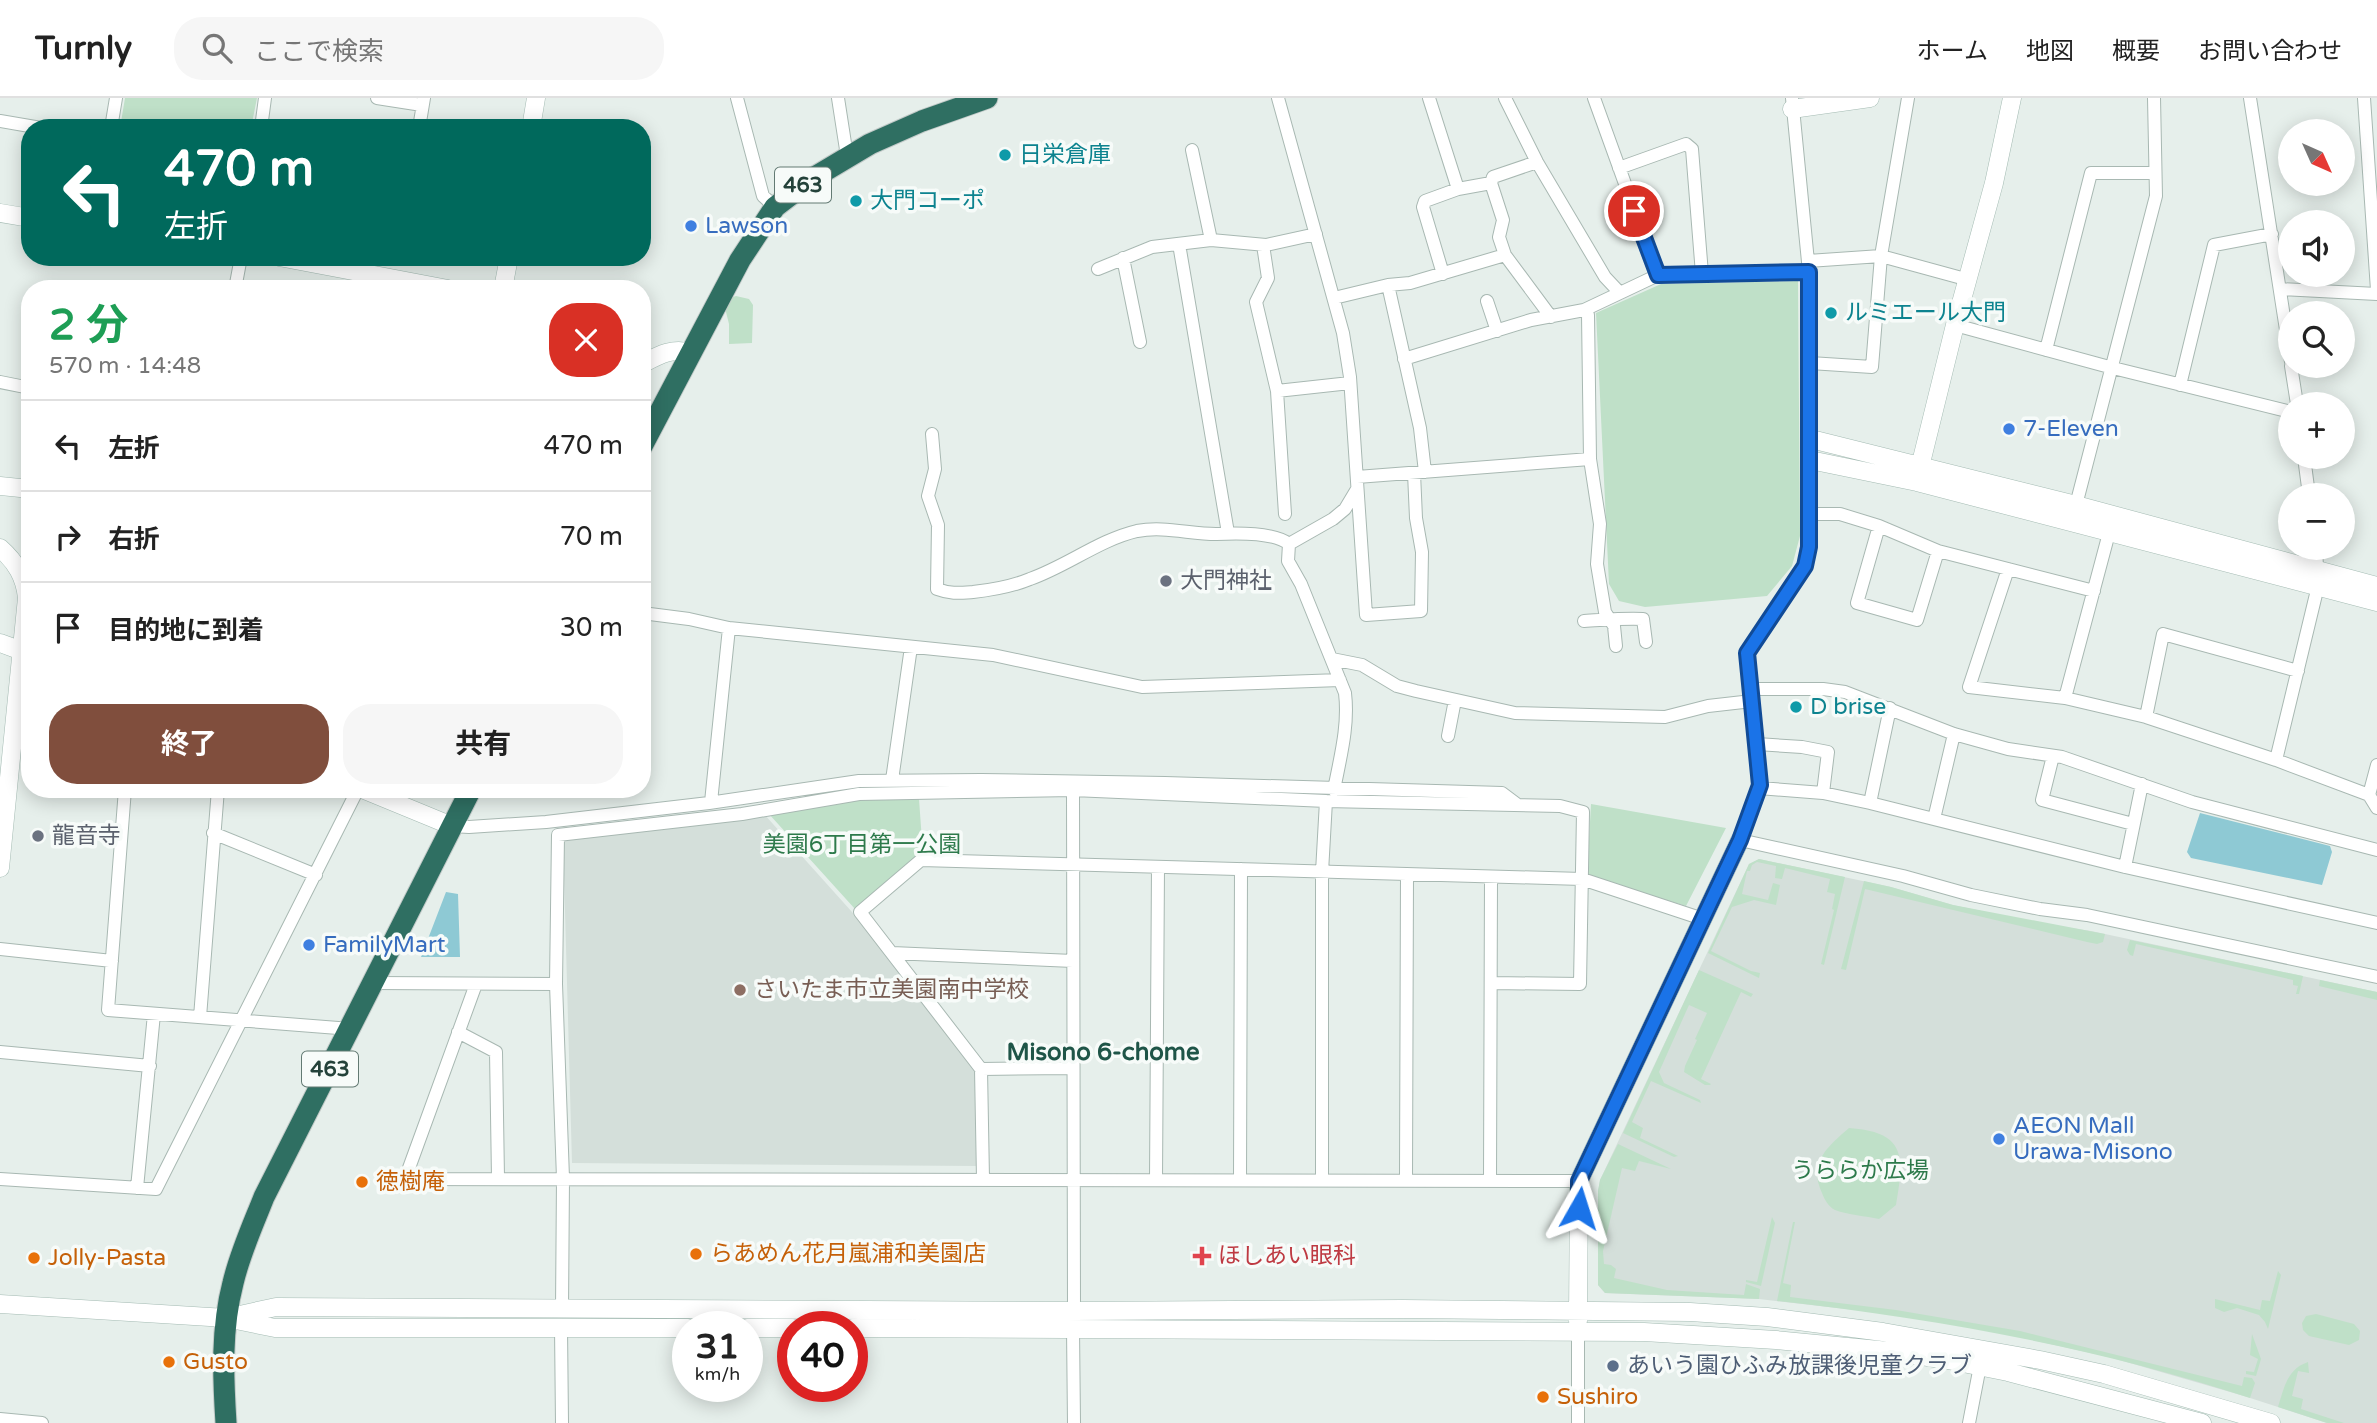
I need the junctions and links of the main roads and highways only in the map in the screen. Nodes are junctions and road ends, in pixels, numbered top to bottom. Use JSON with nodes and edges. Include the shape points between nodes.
{"nodes":[{"id":1,"x":987,"y":98,"type":"edge"},
{"id":2,"x":651,"y":429,"type":"edge"},
{"id":3,"x":466,"y":798,"type":"edge"},
{"id":4,"x":226,"y":1423,"type":"edge"}],
"edges":[{"from":1,"to":2,"type":"highway","number":"463","via":[[903,129],[847,156],[775,207],[740,260]]},
{"from":3,"to":4,"type":"highway","number":"463","via":[[264,1197],[243,1248],[226,1318]]}]}
